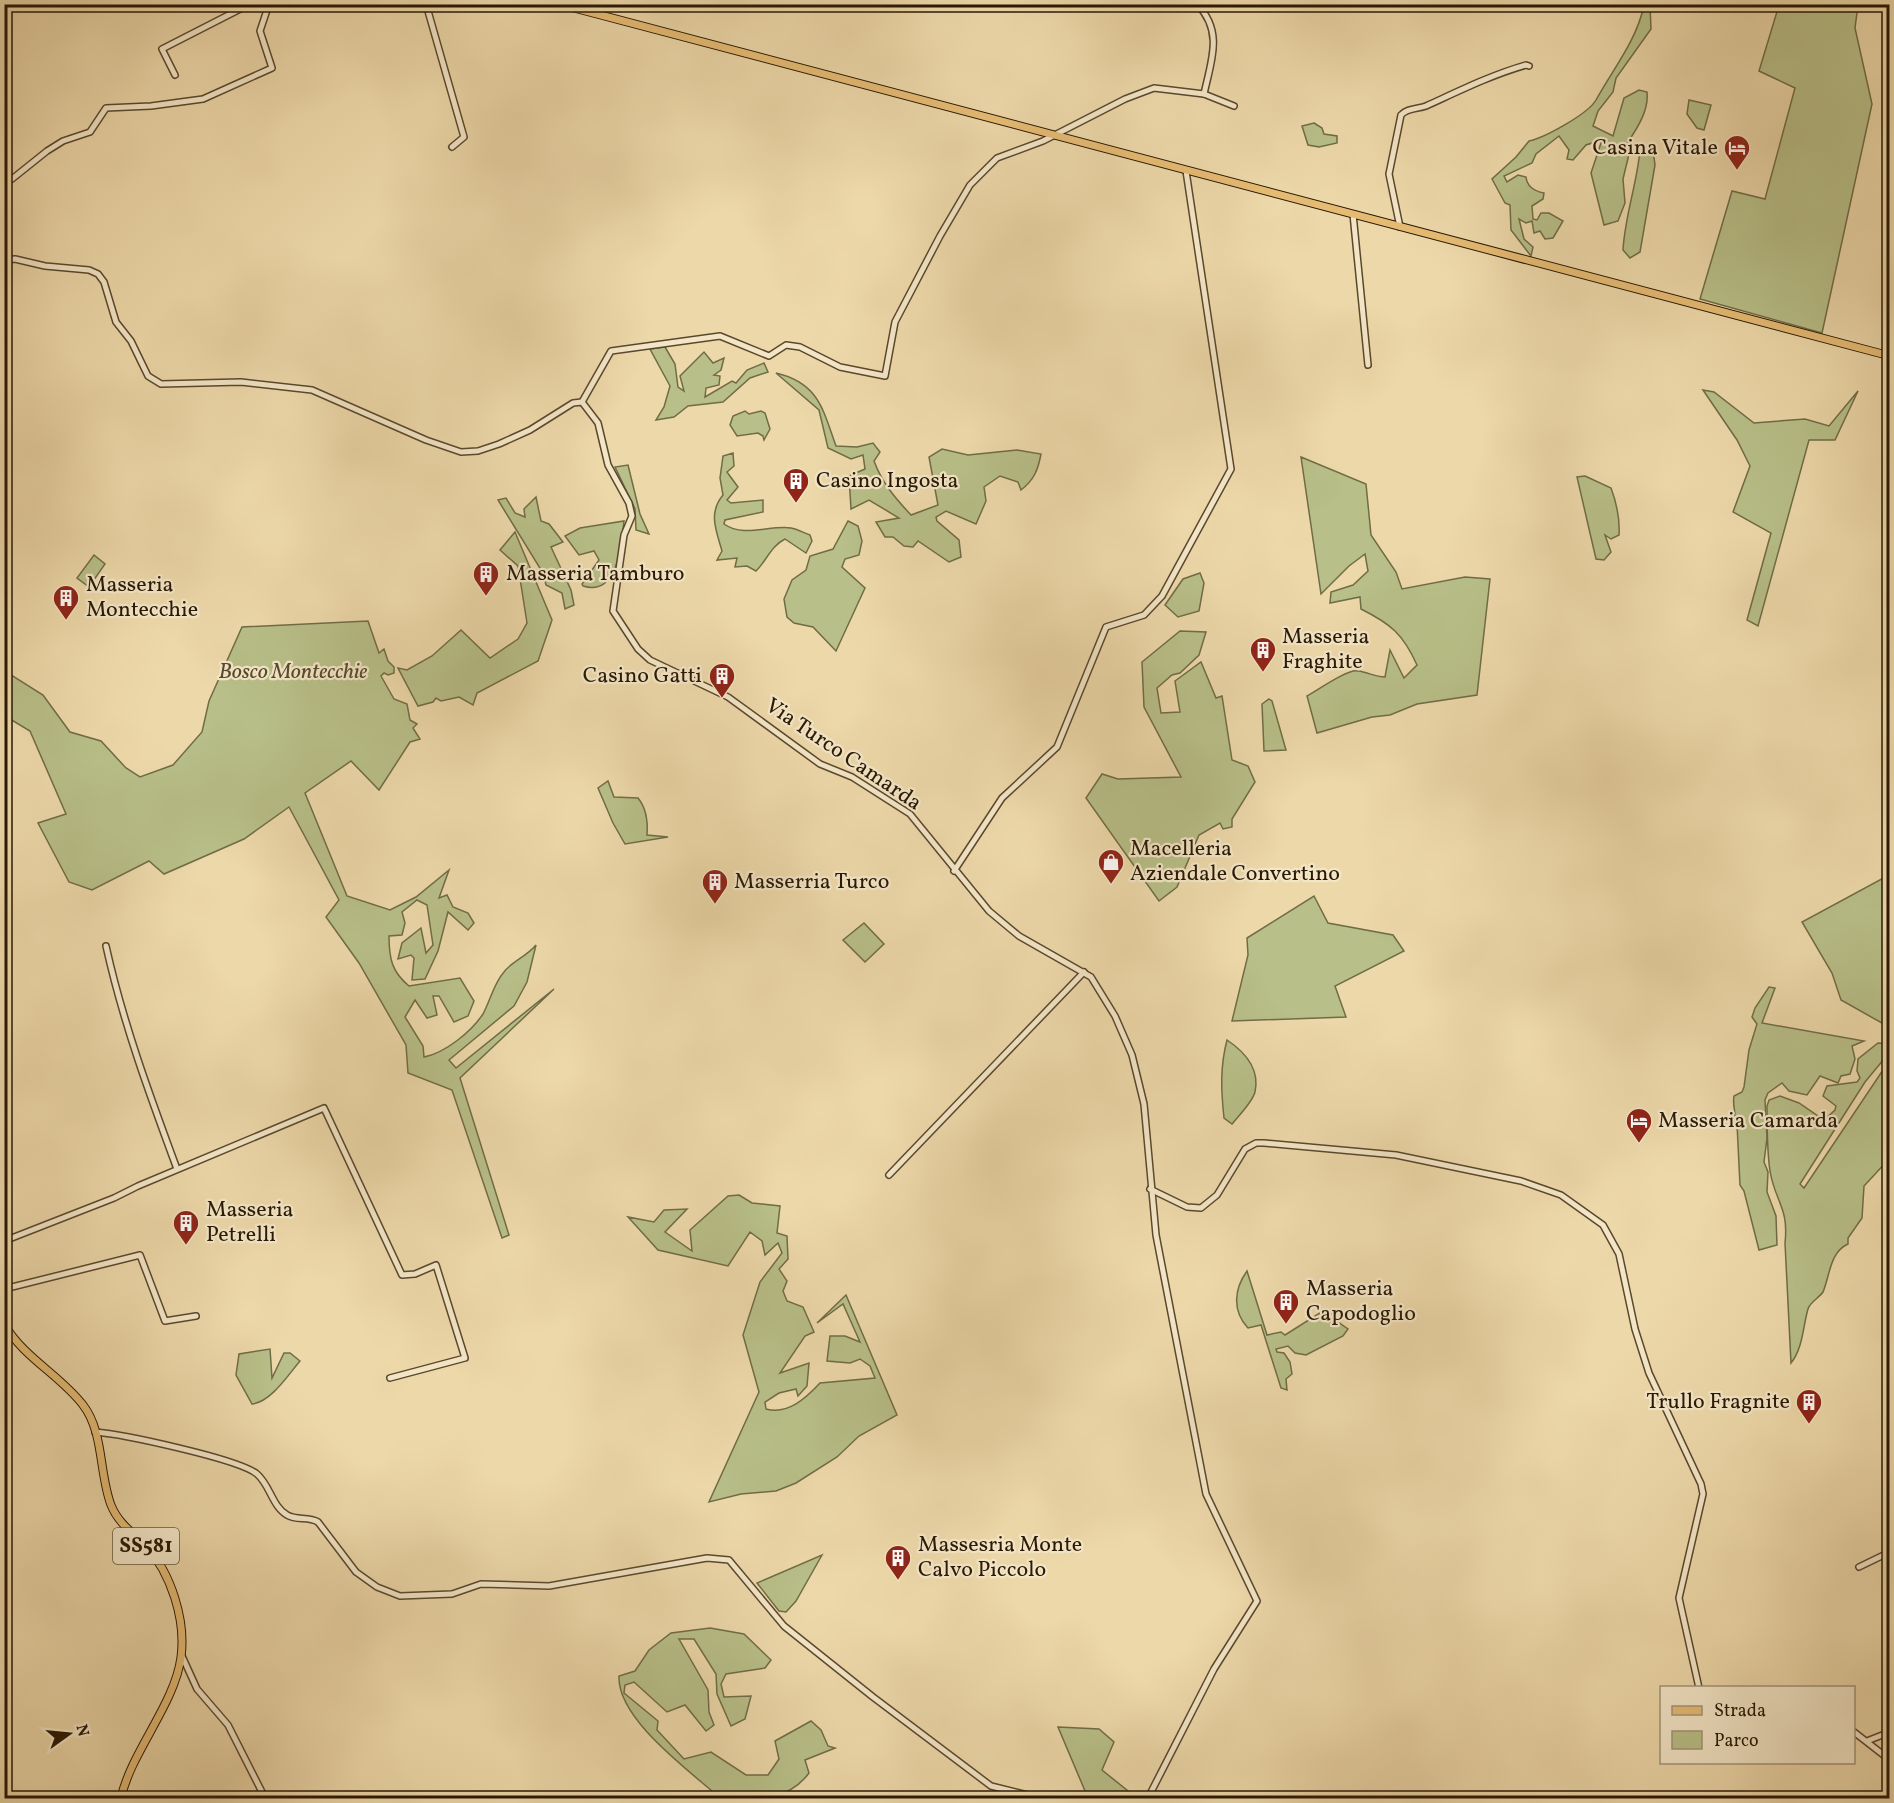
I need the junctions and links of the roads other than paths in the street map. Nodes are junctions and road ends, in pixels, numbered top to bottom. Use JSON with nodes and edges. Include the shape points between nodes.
{"nodes":[{"id":1,"x":250,"y":4,"type":"edge"},
{"id":2,"x":265,"y":4,"type":"edge"},
{"id":3,"x":426,"y":4,"type":"edge"},
{"id":4,"x":559,"y":4,"type":"edge"},
{"id":5,"x":1197,"y":4,"type":"edge"},
{"id":6,"x":1529,"y":66,"type":"dead end"},
{"id":7,"x":175,"y":75,"type":"dead end"},
{"id":8,"x":1204,"y":94,"type":"junction"},
{"id":9,"x":1234,"y":106,"type":"dead end"},
{"id":10,"x":1054,"y":135,"type":"junction"},
{"id":11,"x":453,"y":147,"type":"dead end"},
{"id":12,"x":1186,"y":171,"type":"junction"},
{"id":13,"x":4,"y":181,"type":"edge"},
{"id":14,"x":1353,"y":214,"type":"junction"},
{"id":15,"x":1400,"y":227,"type":"junction"},
{"id":16,"x":4,"y":260,"type":"edge"},
{"id":17,"x":1890,"y":356,"type":"edge"},
{"id":18,"x":1368,"y":365,"type":"dead end"},
{"id":19,"x":582,"y":402,"type":"junction"},
{"id":20,"x":954,"y":871,"type":"junction"},
{"id":21,"x":106,"y":946,"type":"dead end"},
{"id":22,"x":1084,"y":972,"type":"junction"},
{"id":23,"x":177,"y":1169,"type":"junction"},
{"id":24,"x":888,"y":1175,"type":"dead end"},
{"id":25,"x":1150,"y":1189,"type":"junction"},
{"id":26,"x":4,"y":1241,"type":"edge"},
{"id":27,"x":4,"y":1289,"type":"edge"},
{"id":28,"x":196,"y":1316,"type":"dead end"},
{"id":29,"x":4,"y":1324,"type":"edge"},
{"id":30,"x":390,"y":1378,"type":"dead end"},
{"id":31,"x":95,"y":1432,"type":"junction"},
{"id":32,"x":1890,"y":1552,"type":"edge"},
{"id":33,"x":1859,"y":1567,"type":"dead end"},
{"id":34,"x":181,"y":1655,"type":"junction"},
{"id":35,"x":1699,"y":1686,"type":"edge"},
{"id":36,"x":1890,"y":1732,"type":"edge"},
{"id":37,"x":1855,"y":1733,"type":"edge"},
{"id":38,"x":1867,"y":1742,"type":"junction"},
{"id":39,"x":1890,"y":1760,"type":"edge"},
{"id":40,"x":121,"y":1798,"type":"edge"},
{"id":41,"x":265,"y":1798,"type":"edge"},
{"id":42,"x":1040,"y":1798,"type":"edge"},
{"id":43,"x":1148,"y":1798,"type":"edge"}],
"edges":[{"from":1,"to":7,"type":"street","via":[[162,49]]},
{"from":2,"to":13,"type":"street","via":[[267,10],[260,31],[272,68],[203,99],[106,108],[90,132],[63,141]]},
{"from":3,"to":11,"type":"street","via":[[464,137]]},
{"from":4,"to":10,"type":"main road"},
{"from":5,"to":8,"type":"street","via":[[1215,40]]},
{"from":6,"to":15,"type":"street","via":[[1497,74],[1401,115],[1389,174]]},
{"from":8,"to":9,"type":"street"},
{"from":8,"to":10,"type":"street","via":[[1154,88]]},
{"from":10,"to":12,"type":"main road"},
{"from":10,"to":19,"type":"street","via":[[997,158],[970,185],[895,322],[885,376],[840,367],[800,347],[786,345],[769,356],[720,336],[611,351]]},
{"from":12,"to":14,"type":"main road"},
{"from":12,"to":20,"type":"street","via":[[1231,469],[1162,596],[1144,615],[1106,627],[1058,747],[1002,798]]},
{"from":14,"to":15,"type":"main road"},
{"from":14,"to":18,"type":"street"},
{"from":15,"to":17,"type":"main road"},
{"from":16,"to":19,"type":"street","via":[[98,274],[116,322],[131,341],[148,376],[161,384],[241,382],[312,390],[461,452],[499,444],[573,403]]},
{"from":19,"to":20,"type":"street","name":"Via Turco Camarda","via":[[598,423],[608,465],[631,510],[613,611],[638,650],[650,660],[728,697],[820,764],[852,777],[910,814]]},
{"from":20,"to":22,"type":"street","name":"Via Turco Camarda","via":[[982,904],[1019,936]]},
{"from":21,"to":23,"type":"street","via":[[143,1079]]},
{"from":22,"to":24,"type":"street"},
{"from":22,"to":25,"type":"street","name":"Via Turco Camarda","via":[[1115,1016],[1132,1054],[1144,1104]]},
{"from":23,"to":26,"type":"street"},
{"from":23,"to":30,"type":"street","via":[[324,1108],[402,1275],[436,1265],[465,1358]]},
{"from":25,"to":35,"type":"street","via":[[1187,1207],[1201,1208],[1217,1195],[1245,1149],[1256,1143],[1396,1155],[1521,1181],[1561,1195],[1607,1230],[1619,1254],[1649,1373],[1703,1494],[1679,1598]]},
{"from":25,"to":43,"type":"street","name":"Via Turco Camarda","via":[[1206,1494],[1257,1601],[1214,1669]]},
{"from":27,"to":28,"type":"street","via":[[140,1255],[165,1321]]},
{"from":29,"to":31,"type":"main road","number":"SS581","via":[[21,1349],[83,1404]]},
{"from":31,"to":34,"type":"main road","number":"SS581","via":[[111,1505],[122,1524],[157,1561],[176,1603]]},
{"from":31,"to":42,"type":"street","via":[[183,1449],[256,1473],[287,1515],[318,1522],[357,1572],[377,1587],[400,1596],[452,1594],[481,1584],[549,1586],[707,1558],[729,1560],[784,1626],[873,1697],[991,1786]]},
{"from":32,"to":33,"type":"street"},
{"from":34,"to":40,"type":"main road","number":"SS581","via":[[171,1687]]},
{"from":34,"to":41,"type":"street","via":[[198,1689],[228,1725]]},
{"from":36,"to":38,"type":"street"},
{"from":37,"to":38,"type":"street"},
{"from":38,"to":39,"type":"street"}]}
